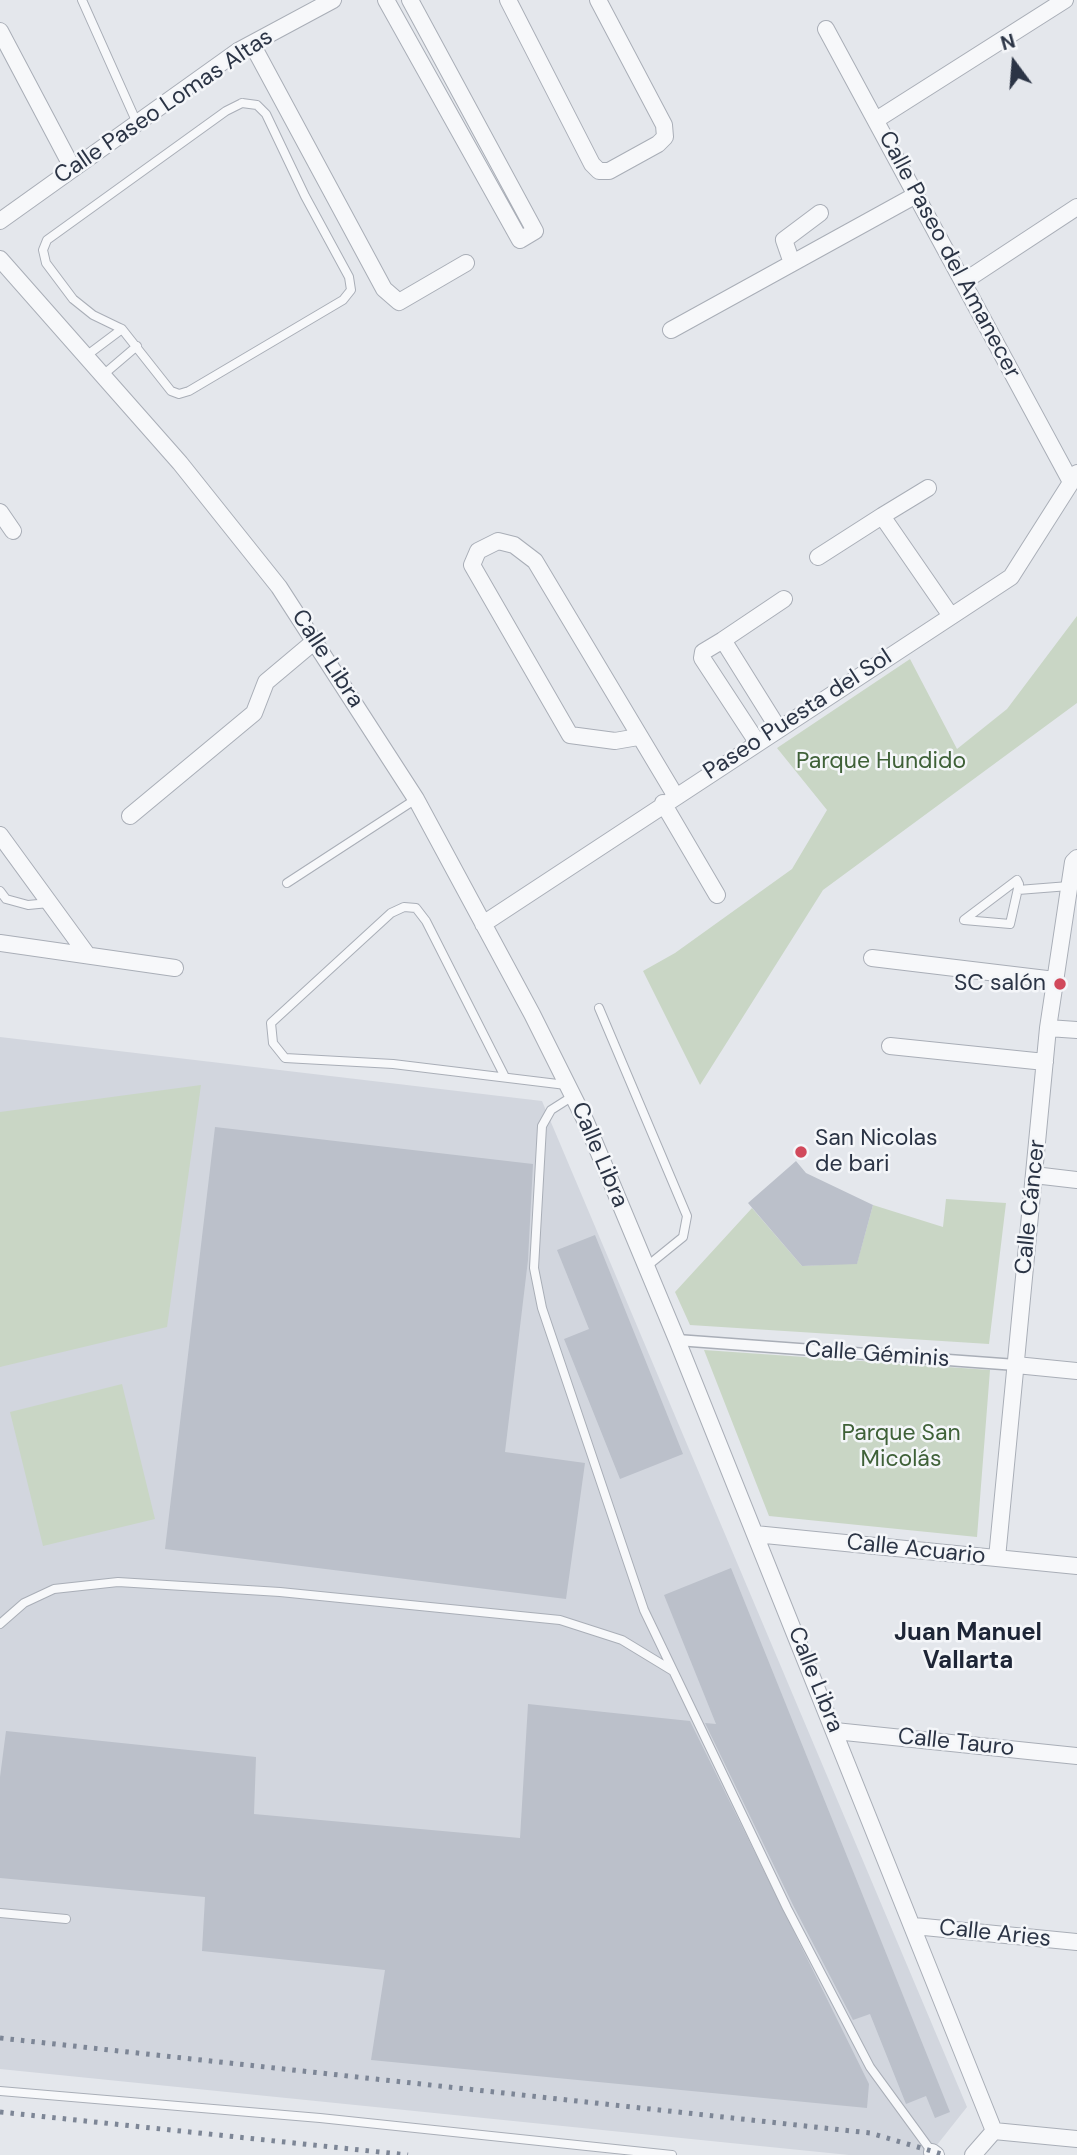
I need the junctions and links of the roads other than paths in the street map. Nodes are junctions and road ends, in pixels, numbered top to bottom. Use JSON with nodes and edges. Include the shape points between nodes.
{"nodes":[{"id":1,"x":82,"y":0,"type":"edge"},
{"id":2,"x":333,"y":0,"type":"edge"},
{"id":3,"x":386,"y":0,"type":"edge"},
{"id":4,"x":410,"y":0,"type":"edge"},
{"id":5,"x":508,"y":0,"type":"edge"},
{"id":6,"x":598,"y":0,"type":"edge"},
{"id":7,"x":1065,"y":0,"type":"edge"},
{"id":8,"x":827,"y":29,"type":"dead end"},
{"id":9,"x":0,"y":31,"type":"edge"},
{"id":10,"x":252,"y":44,"type":"junction"},
{"id":11,"x":876,"y":120,"type":"junction"},
{"id":12,"x":136,"y":123,"type":"junction"},
{"id":13,"x":73,"y":169,"type":"junction"},
{"id":14,"x":916,"y":195,"type":"junction"},
{"id":15,"x":1077,"y":207,"type":"edge"},
{"id":16,"x":820,"y":213,"type":"dead end"},
{"id":17,"x":0,"y":221,"type":"edge"},
{"id":18,"x":0,"y":259,"type":"edge"},
{"id":19,"x":466,"y":263,"type":"dead end"},
{"id":20,"x":792,"y":263,"type":"junction"},
{"id":21,"x":963,"y":282,"type":"junction"},
{"id":22,"x":122,"y":329,"type":"junction"},
{"id":23,"x":671,"y":330,"type":"dead end"},
{"id":24,"x":136,"y":346,"type":"junction"},
{"id":25,"x":86,"y":356,"type":"junction"},
{"id":26,"x":103,"y":375,"type":"junction"},
{"id":27,"x":1074,"y":477,"type":"edge"},
{"id":28,"x":928,"y":488,"type":"dead end"},
{"id":29,"x":0,"y":512,"type":"edge"},
{"id":30,"x":882,"y":516,"type":"junction"},
{"id":31,"x":13,"y":531,"type":"dead end"},
{"id":32,"x":818,"y":557,"type":"dead end"},
{"id":33,"x":784,"y":599,"type":"dead end"},
{"id":34,"x":951,"y":616,"type":"junction"},
{"id":35,"x":316,"y":640,"type":"junction"},
{"id":36,"x":723,"y":640,"type":"junction"},
{"id":37,"x":778,"y":728,"type":"junction"},
{"id":38,"x":638,"y":737,"type":"junction"},
{"id":39,"x":757,"y":742,"type":"junction"},
{"id":40,"x":416,"y":799,"type":"junction"},
{"id":41,"x":669,"y":799,"type":"junction"},
{"id":42,"x":130,"y":816,"type":"dead end"},
{"id":43,"x":0,"y":835,"type":"edge"},
{"id":44,"x":1075,"y":861,"type":"edge"},
{"id":45,"x":287,"y":883,"type":"dead end"},
{"id":46,"x":1069,"y":886,"type":"junction"},
{"id":47,"x":1018,"y":890,"type":"junction"},
{"id":48,"x":0,"y":891,"type":"edge"},
{"id":49,"x":717,"y":895,"type":"dead end"},
{"id":50,"x":49,"y":903,"type":"junction"},
{"id":51,"x":483,"y":924,"type":"junction"},
{"id":52,"x":0,"y":943,"type":"edge"},
{"id":53,"x":86,"y":953,"type":"junction"},
{"id":54,"x":872,"y":958,"type":"dead end"},
{"id":55,"x":175,"y":968,"type":"dead end"},
{"id":56,"x":1055,"y":980,"type":"junction"},
{"id":57,"x":599,"y":1008,"type":"dead end"},
{"id":58,"x":1048,"y":1028,"type":"junction"},
{"id":59,"x":1077,"y":1030,"type":"edge"},
{"id":60,"x":890,"y":1045,"type":"dead end"},
{"id":61,"x":1045,"y":1062,"type":"junction"},
{"id":62,"x":504,"y":1075,"type":"junction"},
{"id":63,"x":571,"y":1090,"type":"junction"},
{"id":64,"x":1034,"y":1175,"type":"junction"},
{"id":65,"x":1077,"y":1180,"type":"edge"},
{"id":66,"x":646,"y":1266,"type":"junction"},
{"id":67,"x":677,"y":1340,"type":"junction"},
{"id":68,"x":1016,"y":1365,"type":"junction"},
{"id":69,"x":1077,"y":1371,"type":"edge"},
{"id":70,"x":755,"y":1534,"type":"junction"},
{"id":71,"x":997,"y":1558,"type":"junction"},
{"id":72,"x":1077,"y":1566,"type":"edge"},
{"id":73,"x":0,"y":1624,"type":"edge"},
{"id":74,"x":673,"y":1671,"type":"junction"},
{"id":75,"x":835,"y":1731,"type":"junction"},
{"id":76,"x":1077,"y":1756,"type":"edge"},
{"id":77,"x":0,"y":1913,"type":"edge"},
{"id":78,"x":65,"y":1919,"type":"dead end"},
{"id":79,"x":914,"y":1926,"type":"junction"},
{"id":80,"x":1077,"y":1942,"type":"edge"},
{"id":81,"x":0,"y":2091,"type":"edge"},
{"id":82,"x":994,"y":2131,"type":"junction"},
{"id":83,"x":1077,"y":2139,"type":"edge"},
{"id":84,"x":934,"y":2153,"type":"edge"},
{"id":85,"x":672,"y":2155,"type":"edge"},
{"id":86,"x":973,"y":2155,"type":"edge"}],
"edges":[{"from":1,"to":12,"type":"lane"},
{"from":2,"to":10,"type":"street","name":"Calle Paseo Lomas Altas"},
{"from":3,"to":4,"type":"street","via":[[520,240],[535,231]]},
{"from":5,"to":6,"type":"street","via":[[592,164],[599,171],[609,171],[665,137],[664,125]]},
{"from":7,"to":11,"type":"street"},
{"from":8,"to":11,"type":"street","name":"Calle Paseo del Amanecer"},
{"from":9,"to":13,"type":"street"},
{"from":10,"to":12,"type":"street","name":"Calle Paseo Lomas Altas"},
{"from":10,"to":19,"type":"street","via":[[384,289],[399,302]]},
{"from":11,"to":14,"type":"street","name":"Calle Paseo del Amanecer"},
{"from":12,"to":13,"type":"street","name":"Calle Paseo Lomas Altas"},
{"from":13,"to":17,"type":"street","name":"Calle Paseo Lomas Altas"},
{"from":14,"to":20,"type":"street"},
{"from":14,"to":21,"type":"street","name":"Calle Paseo del Amanecer"},
{"from":15,"to":21,"type":"street"},
{"from":16,"to":20,"type":"street","via":[[784,240]]},
{"from":18,"to":25,"type":"street","name":"Calle Libra"},
{"from":20,"to":23,"type":"street"},
{"from":21,"to":27,"type":"street","name":"Calle Paseo del Amanecer"},
{"from":22,"to":24,"type":"lane"},
{"from":22,"to":24,"type":"lane","via":[[73,299],[46,263],[43,250],[47,240],[226,111],[242,103],[257,105],[266,114],[349,277],[351,290],[343,300],[179,394],[171,391]]},
{"from":22,"to":25,"type":"lane"},
{"from":24,"to":26,"type":"lane"},
{"from":25,"to":26,"type":"street","name":"Calle Libra"},
{"from":26,"to":35,"type":"street","name":"Calle Libra","via":[[245,541]]},
{"from":27,"to":34,"type":"street","name":"Paseo Puesta del Sol","via":[[1011,577]]},
{"from":28,"to":30,"type":"street"},
{"from":29,"to":31,"type":"street"},
{"from":30,"to":32,"type":"street"},
{"from":30,"to":34,"type":"street"},
{"from":33,"to":36,"type":"street"},
{"from":34,"to":37,"type":"street","name":"Paseo Puesta del Sol"},
{"from":35,"to":40,"type":"street","name":"Calle Libra"},
{"from":35,"to":42,"type":"street","via":[[266,682],[254,713]]},
{"from":36,"to":37,"type":"street"},
{"from":36,"to":39,"type":"street","via":[[703,652],[702,658]]},
{"from":37,"to":39,"type":"street","name":"Paseo Puesta del Sol"},
{"from":38,"to":38,"type":"street","via":[[615,741],[570,735],[472,565],[478,551],[498,541],[514,545],[535,561]]},
{"from":38,"to":41,"type":"street"},
{"from":39,"to":41,"type":"street","name":"Paseo Puesta del Sol"},
{"from":40,"to":45,"type":"lane"},
{"from":40,"to":51,"type":"street","name":"Calle Libra"},
{"from":41,"to":49,"type":"street"},
{"from":41,"to":51,"type":"street","name":"Paseo Puesta del Sol"},
{"from":43,"to":50,"type":"street"},
{"from":44,"to":46,"type":"street","name":"Calle Cáncer"},
{"from":46,"to":47,"type":"lane"},
{"from":46,"to":56,"type":"street","name":"Calle Cáncer"},
{"from":47,"to":47,"type":"lane","via":[[1009,925],[964,920],[1017,880]]},
{"from":48,"to":50,"type":"lane","via":[[6,899],[28,905]]},
{"from":50,"to":53,"type":"street"},
{"from":51,"to":63,"type":"street","name":"Calle Libra"},
{"from":52,"to":53,"type":"street"},
{"from":53,"to":55,"type":"street"},
{"from":54,"to":56,"type":"street"},
{"from":56,"to":58,"type":"street","name":"Calle Cáncer"},
{"from":57,"to":66,"type":"lane","via":[[687,1216],[683,1237]]},
{"from":58,"to":59,"type":"street"},
{"from":58,"to":61,"type":"street","name":"Calle Cáncer"},
{"from":60,"to":61,"type":"street"},
{"from":61,"to":64,"type":"street","name":"Calle Cáncer"},
{"from":62,"to":62,"type":"lane","via":[[285,1058],[273,1043],[271,1023],[391,913],[416,908]]},
{"from":62,"to":63,"type":"lane"},
{"from":63,"to":66,"type":"street","name":"Calle Libra"},
{"from":63,"to":74,"type":"lane","via":[[542,1126],[534,1268],[542,1308],[644,1610]]},
{"from":64,"to":65,"type":"street"},
{"from":64,"to":68,"type":"street","name":"Calle Cáncer"},
{"from":66,"to":67,"type":"street","name":"Calle Libra"},
{"from":67,"to":68,"type":"street","name":"Calle Géminis"},
{"from":67,"to":70,"type":"street","name":"Calle Libra"},
{"from":68,"to":69,"type":"street","name":"Calle Géminis"},
{"from":68,"to":71,"type":"street","name":"Calle Cáncer"},
{"from":70,"to":71,"type":"street","name":"Calle Acuario"},
{"from":70,"to":75,"type":"street","name":"Calle Libra"},
{"from":71,"to":72,"type":"street","name":"Calle Acuario"},
{"from":73,"to":74,"type":"lane","via":[[24,1603],[54,1589],[80,1586],[118,1582],[280,1592],[560,1620],[622,1640]]},
{"from":74,"to":84,"type":"lane","via":[[870,2067]]},
{"from":75,"to":76,"type":"street","name":"Calle Tauro"},
{"from":75,"to":79,"type":"street","name":"Calle Libra"},
{"from":77,"to":78,"type":"lane"},
{"from":79,"to":80,"type":"street","name":"Calle Aries"},
{"from":79,"to":82,"type":"street","name":"Calle Libra"},
{"from":81,"to":85,"type":"lane"},
{"from":82,"to":83,"type":"street"},
{"from":82,"to":86,"type":"street"}]}
